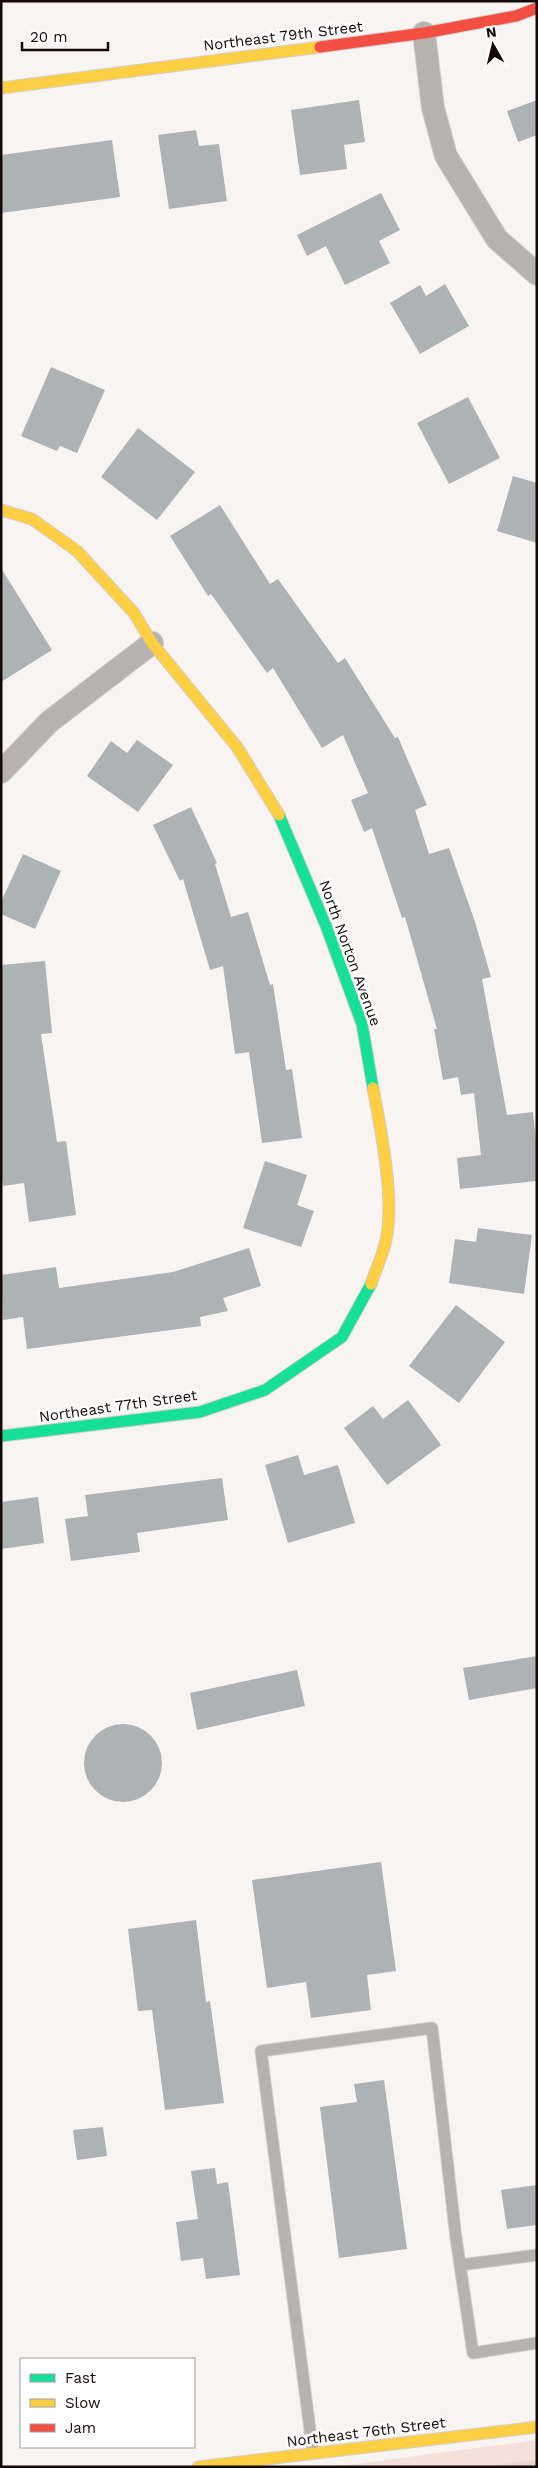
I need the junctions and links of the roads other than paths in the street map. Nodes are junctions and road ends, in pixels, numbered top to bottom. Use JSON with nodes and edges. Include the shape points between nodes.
{"nodes":[{"id":1,"x":537,"y":8,"type":"edge"},
{"id":2,"x":424,"y":33,"type":"junction"},
{"id":3,"x":1,"y":88,"type":"edge"},
{"id":4,"x":537,"y":274,"type":"edge"},
{"id":5,"x":1,"y":510,"type":"edge"},
{"id":6,"x":152,"y":643,"type":"junction"},
{"id":7,"x":1,"y":772,"type":"edge"},
{"id":8,"x":316,"y":1356,"type":"joint"},
{"id":9,"x":1,"y":1436,"type":"edge"},
{"id":10,"x":537,"y":2255,"type":"edge"},
{"id":11,"x":460,"y":2265,"type":"junction"},
{"id":12,"x":537,"y":2343,"type":"edge"},
{"id":13,"x":537,"y":2427,"type":"edge"},
{"id":14,"x":313,"y":2453,"type":"junction"},
{"id":15,"x":198,"y":2467,"type":"edge"}],
"edges":[{"from":1,"to":2,"type":"street","name":"Northeast 79th Street","via":[[516,16]]},
{"from":2,"to":3,"type":"street","name":"Northeast 79th Street"},
{"from":2,"to":4,"type":"street","via":[[433,108],[446,156],[497,239]]},
{"from":5,"to":6,"type":"street","name":"North Norton Avenue","via":[[32,519],[77,551],[134,614]]},
{"from":6,"to":7,"type":"street","via":[[49,722]]},
{"from":6,"to":8,"type":"street","name":"North Norton Avenue","via":[[237,747],[278,812],[326,926],[362,1024],[383,1142],[389,1216],[386,1240],[369,1290],[342,1336]]},
{"from":8,"to":9,"type":"street","name":"Northeast 77th Street","via":[[265,1390],[200,1412]]},
{"from":10,"to":11,"type":"lane"},
{"from":11,"to":12,"type":"lane","via":[[473,2353]]},
{"from":11,"to":14,"type":"lane","via":[[432,2028],[261,2051]]},
{"from":13,"to":14,"type":"street","name":"Northeast 76th Street"},
{"from":14,"to":15,"type":"street","name":"Northeast 76th Street"}]}
